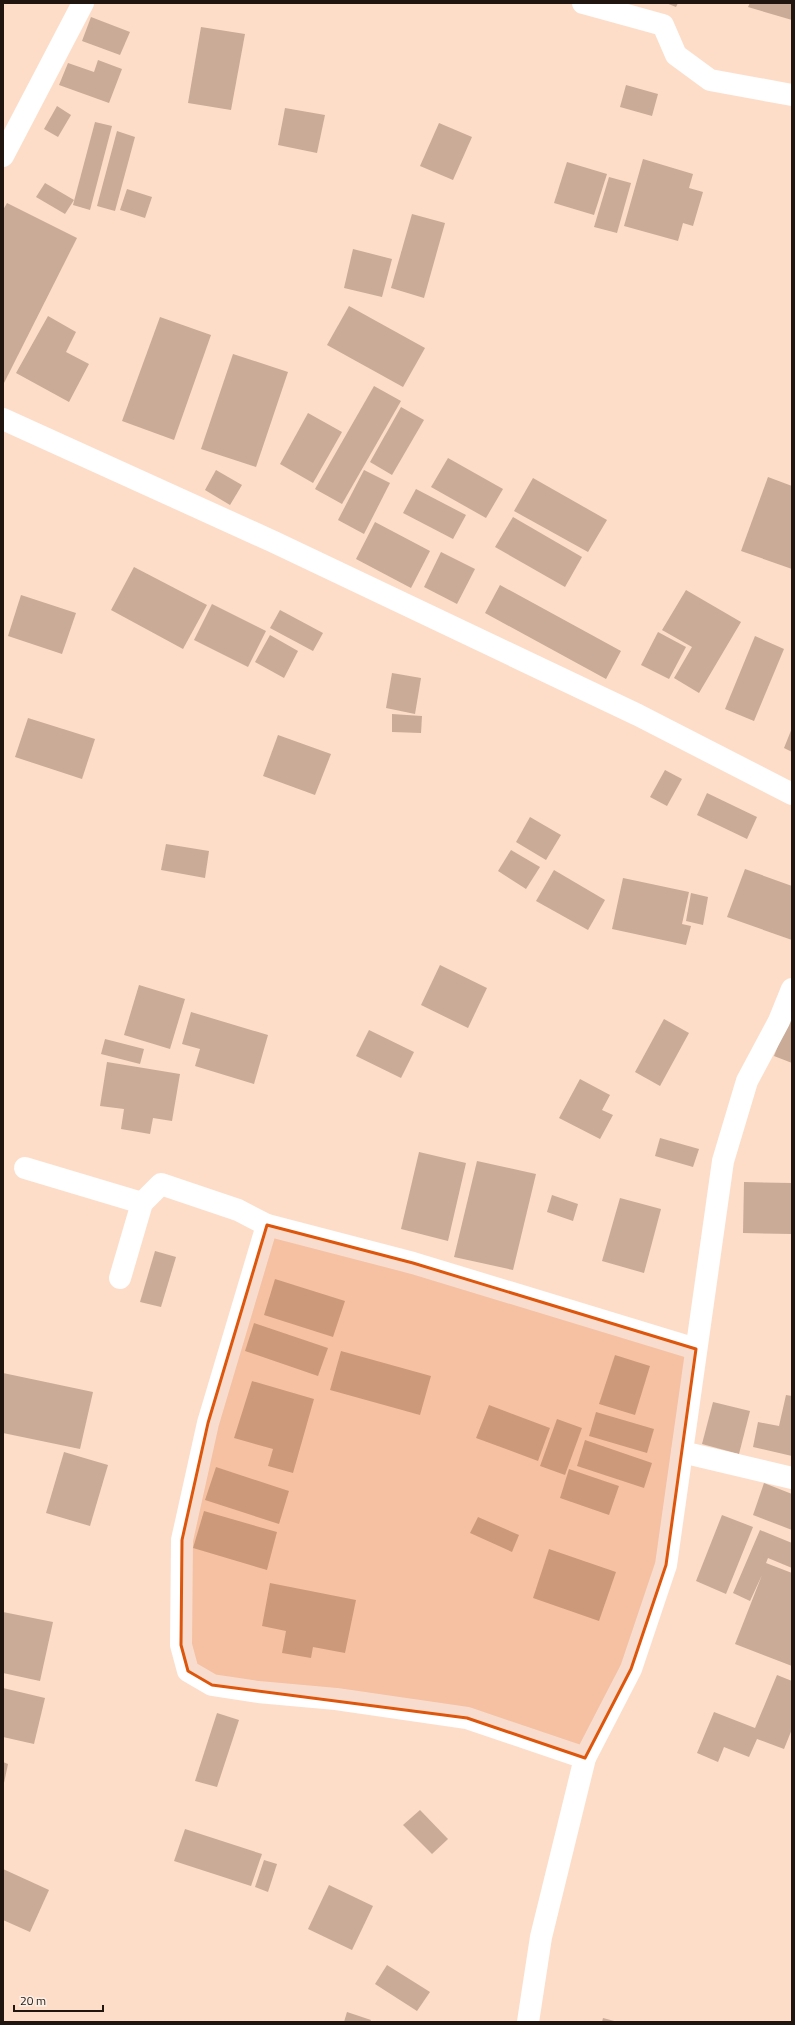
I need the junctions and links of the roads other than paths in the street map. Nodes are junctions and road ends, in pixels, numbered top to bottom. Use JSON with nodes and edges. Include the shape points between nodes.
{"nodes":[{"id":1,"x":83,"y":3,"type":"edge"},
{"id":2,"x":583,"y":3,"type":"edge"},
{"id":3,"x":792,"y":95,"type":"edge"},
{"id":4,"x":3,"y":156,"type":"edge"},
{"id":5,"x":3,"y":420,"type":"edge"},
{"id":6,"x":792,"y":794,"type":"edge"},
{"id":7,"x":792,"y":989,"type":"edge"},
{"id":8,"x":25,"y":1168,"type":"dead end"},
{"id":9,"x":142,"y":1203,"type":"junction"},
{"id":10,"x":267,"y":1225,"type":"junction"},
{"id":11,"x":120,"y":1278,"type":"dead end"},
{"id":12,"x":696,"y":1349,"type":"junction"},
{"id":13,"x":682,"y":1452,"type":"junction"},
{"id":14,"x":792,"y":1478,"type":"edge"},
{"id":15,"x":585,"y":1758,"type":"junction"},
{"id":16,"x":528,"y":2022,"type":"edge"}],
"edges":[{"from":1,"to":4,"type":"street"},
{"from":2,"to":3,"type":"street","via":[[663,25],[676,55],[710,80]]},
{"from":5,"to":6,"type":"street","via":[[274,542],[574,684]]},
{"from":7,"to":12,"type":"street","via":[[779,1021],[747,1081],[723,1161]]},
{"from":8,"to":9,"type":"street"},
{"from":9,"to":10,"type":"street","via":[[161,1184],[238,1210]]},
{"from":9,"to":11,"type":"street"},
{"from":10,"to":12,"type":"street","via":[[413,1263]]},
{"from":10,"to":15,"type":"street","via":[[208,1423],[182,1540],[181,1645],[188,1671],[212,1685],[336,1699],[467,1718]]},
{"from":12,"to":13,"type":"street"},
{"from":13,"to":14,"type":"street"},
{"from":13,"to":15,"type":"street","via":[[666,1564],[631,1669]]},
{"from":15,"to":16,"type":"street","via":[[540,1937]]}]}
